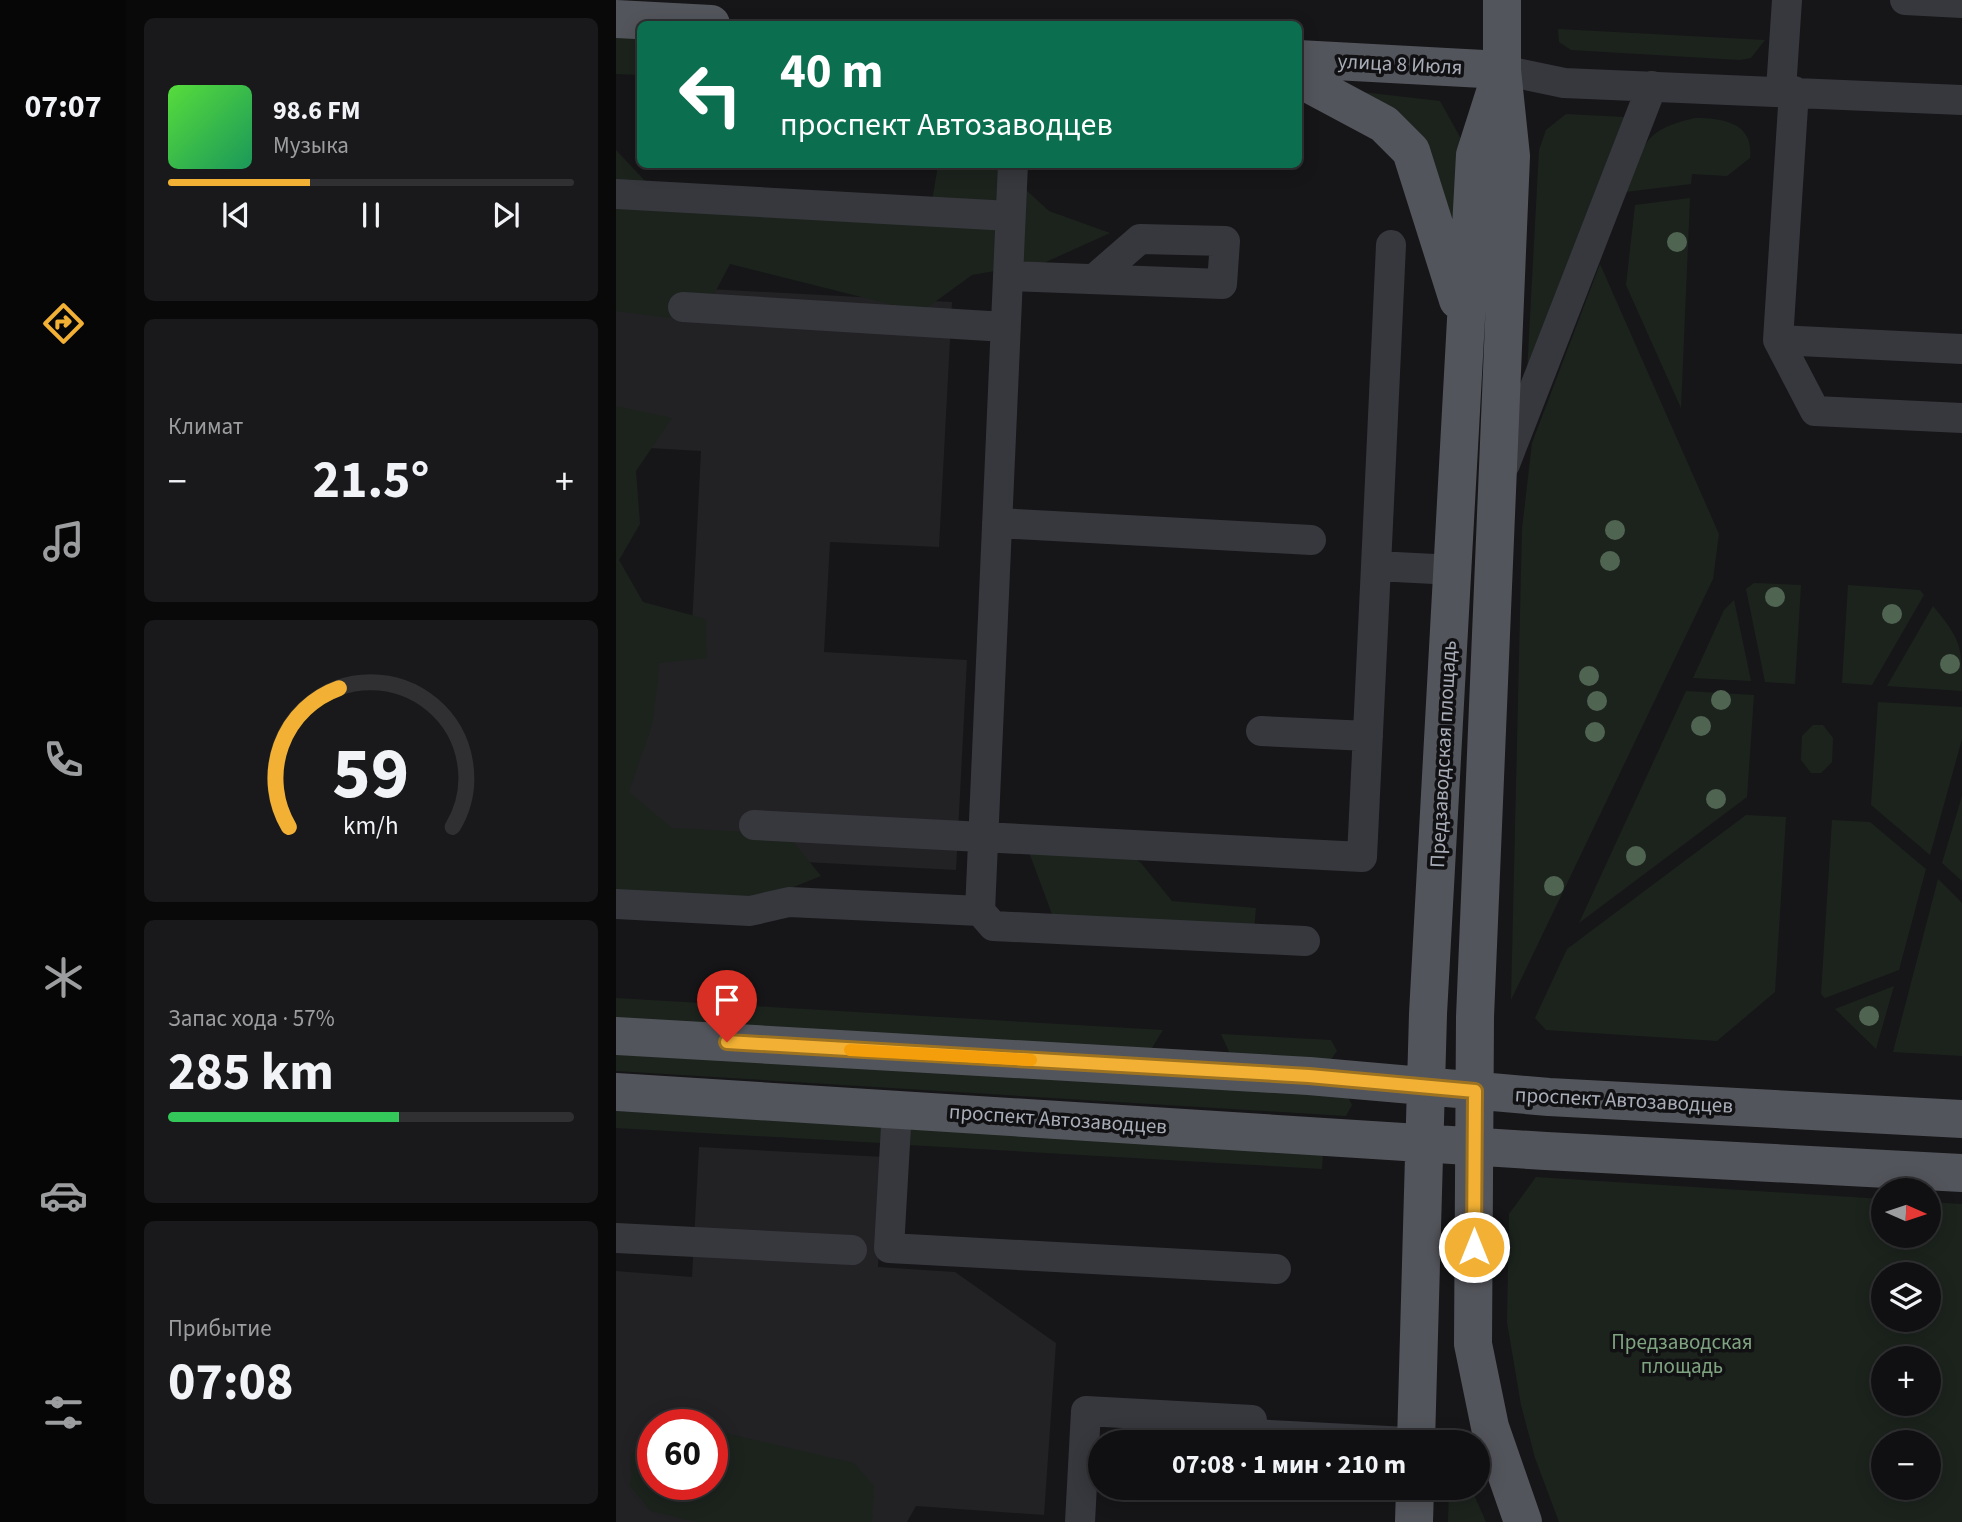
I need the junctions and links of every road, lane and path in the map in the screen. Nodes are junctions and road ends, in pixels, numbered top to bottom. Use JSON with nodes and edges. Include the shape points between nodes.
{"nodes":[{"id":1,"x":1502,"y":0,"type":"edge"},
{"id":2,"x":1787,"y":0,"type":"edge"},
{"id":3,"x":1905,"y":0,"type":"edge"},
{"id":4,"x":1962,"y":4,"type":"edge"},
{"id":5,"x":616,"y":19,"type":"edge"},
{"id":6,"x":654,"y":21,"type":"edge"},
{"id":7,"x":1302,"y":59,"type":"edge"},
{"id":8,"x":1502,"y":70,"type":"junction"},
{"id":9,"x":1302,"y":80,"type":"edge"},
{"id":10,"x":1652,"y":86,"type":"junction"},
{"id":11,"x":1788,"y":91,"type":"junction"},
{"id":12,"x":1962,"y":100,"type":"edge"},
{"id":13,"x":1013,"y":168,"type":"edge"},
{"id":14,"x":616,"y":194,"type":"edge"},
{"id":15,"x":1010,"y":216,"type":"junction"},
{"id":16,"x":1391,"y":245,"type":"dead end"},
{"id":17,"x":1008,"y":276,"type":"junction"},
{"id":18,"x":1094,"y":279,"type":"dead end"},
{"id":19,"x":683,"y":307,"type":"dead end"},
{"id":20,"x":1005,"y":327,"type":"junction"},
{"id":21,"x":1466,"y":328,"type":"junction"},
{"id":22,"x":1778,"y":340,"type":"junction"},
{"id":23,"x":1962,"y":349,"type":"edge"},
{"id":24,"x":1962,"y":418,"type":"edge"},
{"id":25,"x":1499,"y":478,"type":"junction"},
{"id":26,"x":997,"y":523,"type":"junction"},
{"id":27,"x":1311,"y":540,"type":"dead end"},
{"id":28,"x":1376,"y":566,"type":"junction"},
{"id":29,"x":1454,"y":570,"type":"junction"},
{"id":30,"x":1261,"y":731,"type":"dead end"},
{"id":31,"x":1367,"y":736,"type":"junction"},
{"id":32,"x":754,"y":825,"type":"dead end"},
{"id":33,"x":983,"y":837,"type":"junction"},
{"id":34,"x":616,"y":904,"type":"edge"},
{"id":35,"x":980,"y":911,"type":"junction"},
{"id":36,"x":1305,"y":940,"type":"dead end"},
{"id":37,"x":616,"y":1036,"type":"edge"},
{"id":38,"x":1426,"y":1087,"type":"junction"},
{"id":39,"x":1475,"y":1091,"type":"junction"},
{"id":40,"x":616,"y":1092,"type":"edge"},
{"id":41,"x":897,"y":1109,"type":"junction"},
{"id":42,"x":1962,"y":1119,"type":"edge"},
{"id":43,"x":1424,"y":1143,"type":"junction"},
{"id":44,"x":1474,"y":1146,"type":"junction"},
{"id":45,"x":1962,"y":1173,"type":"edge"},
{"id":46,"x":616,"y":1238,"type":"edge"},
{"id":47,"x":852,"y":1250,"type":"dead end"},
{"id":48,"x":1276,"y":1269,"type":"dead end"},
{"id":49,"x":1252,"y":1430,"type":"edge"},
{"id":50,"x":1416,"y":1430,"type":"edge"},
{"id":51,"x":1415,"y":1500,"type":"edge"},
{"id":52,"x":1080,"y":1522,"type":"edge"},
{"id":53,"x":1414,"y":1522,"type":"edge"},
{"id":54,"x":1523,"y":1522,"type":"edge"}],
"edges":[{"from":1,"to":8,"type":"main road","name":"Предзаводская площадь"},
{"from":2,"to":11,"type":"lane"},
{"from":3,"to":4,"type":"lane"},
{"from":5,"to":6,"type":"main road"},
{"from":7,"to":8,"type":"main road","name":"улица 8 Июля"},
{"from":8,"to":10,"type":"lane","via":[[1564,83]]},
{"from":8,"to":21,"type":"main road","name":"Предзаводская площадь","via":[[1475,155]]},
{"from":8,"to":25,"type":"main road","name":"Предзаводская площадь","via":[[1511,156]]},
{"from":9,"to":21,"type":"main road","via":[[1384,124],[1411,151]]},
{"from":10,"to":11,"type":"lane"},
{"from":10,"to":25,"type":"lane"},
{"from":11,"to":12,"type":"lane"},
{"from":11,"to":22,"type":"lane"},
{"from":13,"to":15,"type":"lane"},
{"from":14,"to":15,"type":"lane"},
{"from":15,"to":17,"type":"lane"},
{"from":16,"to":28,"type":"lane"},
{"from":17,"to":18,"type":"lane"},
{"from":17,"to":20,"type":"lane"},
{"from":19,"to":20,"type":"lane"},
{"from":20,"to":26,"type":"lane"},
{"from":21,"to":29,"type":"main road","name":"Предзаводская площадь"},
{"from":22,"to":23,"type":"lane"},
{"from":22,"to":24,"type":"lane","via":[[1815,411]]},
{"from":25,"to":39,"type":"main road","name":"Предзаводская площадь"},
{"from":26,"to":27,"type":"lane"},
{"from":26,"to":33,"type":"lane"},
{"from":28,"to":29,"type":"lane"},
{"from":28,"to":31,"type":"lane"},
{"from":29,"to":38,"type":"main road","name":"Предзаводская площадь"},
{"from":30,"to":31,"type":"lane"},
{"from":31,"to":33,"type":"lane","via":[[1362,857]]},
{"from":32,"to":33,"type":"lane"},
{"from":33,"to":35,"type":"lane"},
{"from":34,"to":35,"type":"lane","via":[[750,911],[789,902]]},
{"from":35,"to":36,"type":"lane","via":[[993,926]]},
{"from":37,"to":38,"type":"main road","name":"проспект Автозаводцев","via":[[1309,1076]]},
{"from":38,"to":39,"type":"main road","name":"проспект Автозаводцев"},
{"from":38,"to":43,"type":"main road","name":"Предзаводская площадь"},
{"from":39,"to":42,"type":"main road","name":"проспект Автозаводцев"},
{"from":39,"to":44,"type":"main road"},
{"from":40,"to":41,"type":"main road","name":"проспект Автозаводцев"},
{"from":41,"to":43,"type":"main road","name":"проспект Автозаводцев"},
{"from":41,"to":48,"type":"lane","via":[[889,1248]]},
{"from":43,"to":44,"type":"main road","name":"проспект Автозаводцев"},
{"from":43,"to":50,"type":"main road","name":"Предзаводская площадь"},
{"from":44,"to":45,"type":"main road","name":"проспект Автозаводцев"},
{"from":44,"to":54,"type":"main road","via":[[1473,1344],[1490,1427]]},
{"from":46,"to":47,"type":"lane"},
{"from":49,"to":52,"type":"lane","via":[[1252,1420],[1086,1411]]},
{"from":51,"to":53,"type":"main road"}]}
